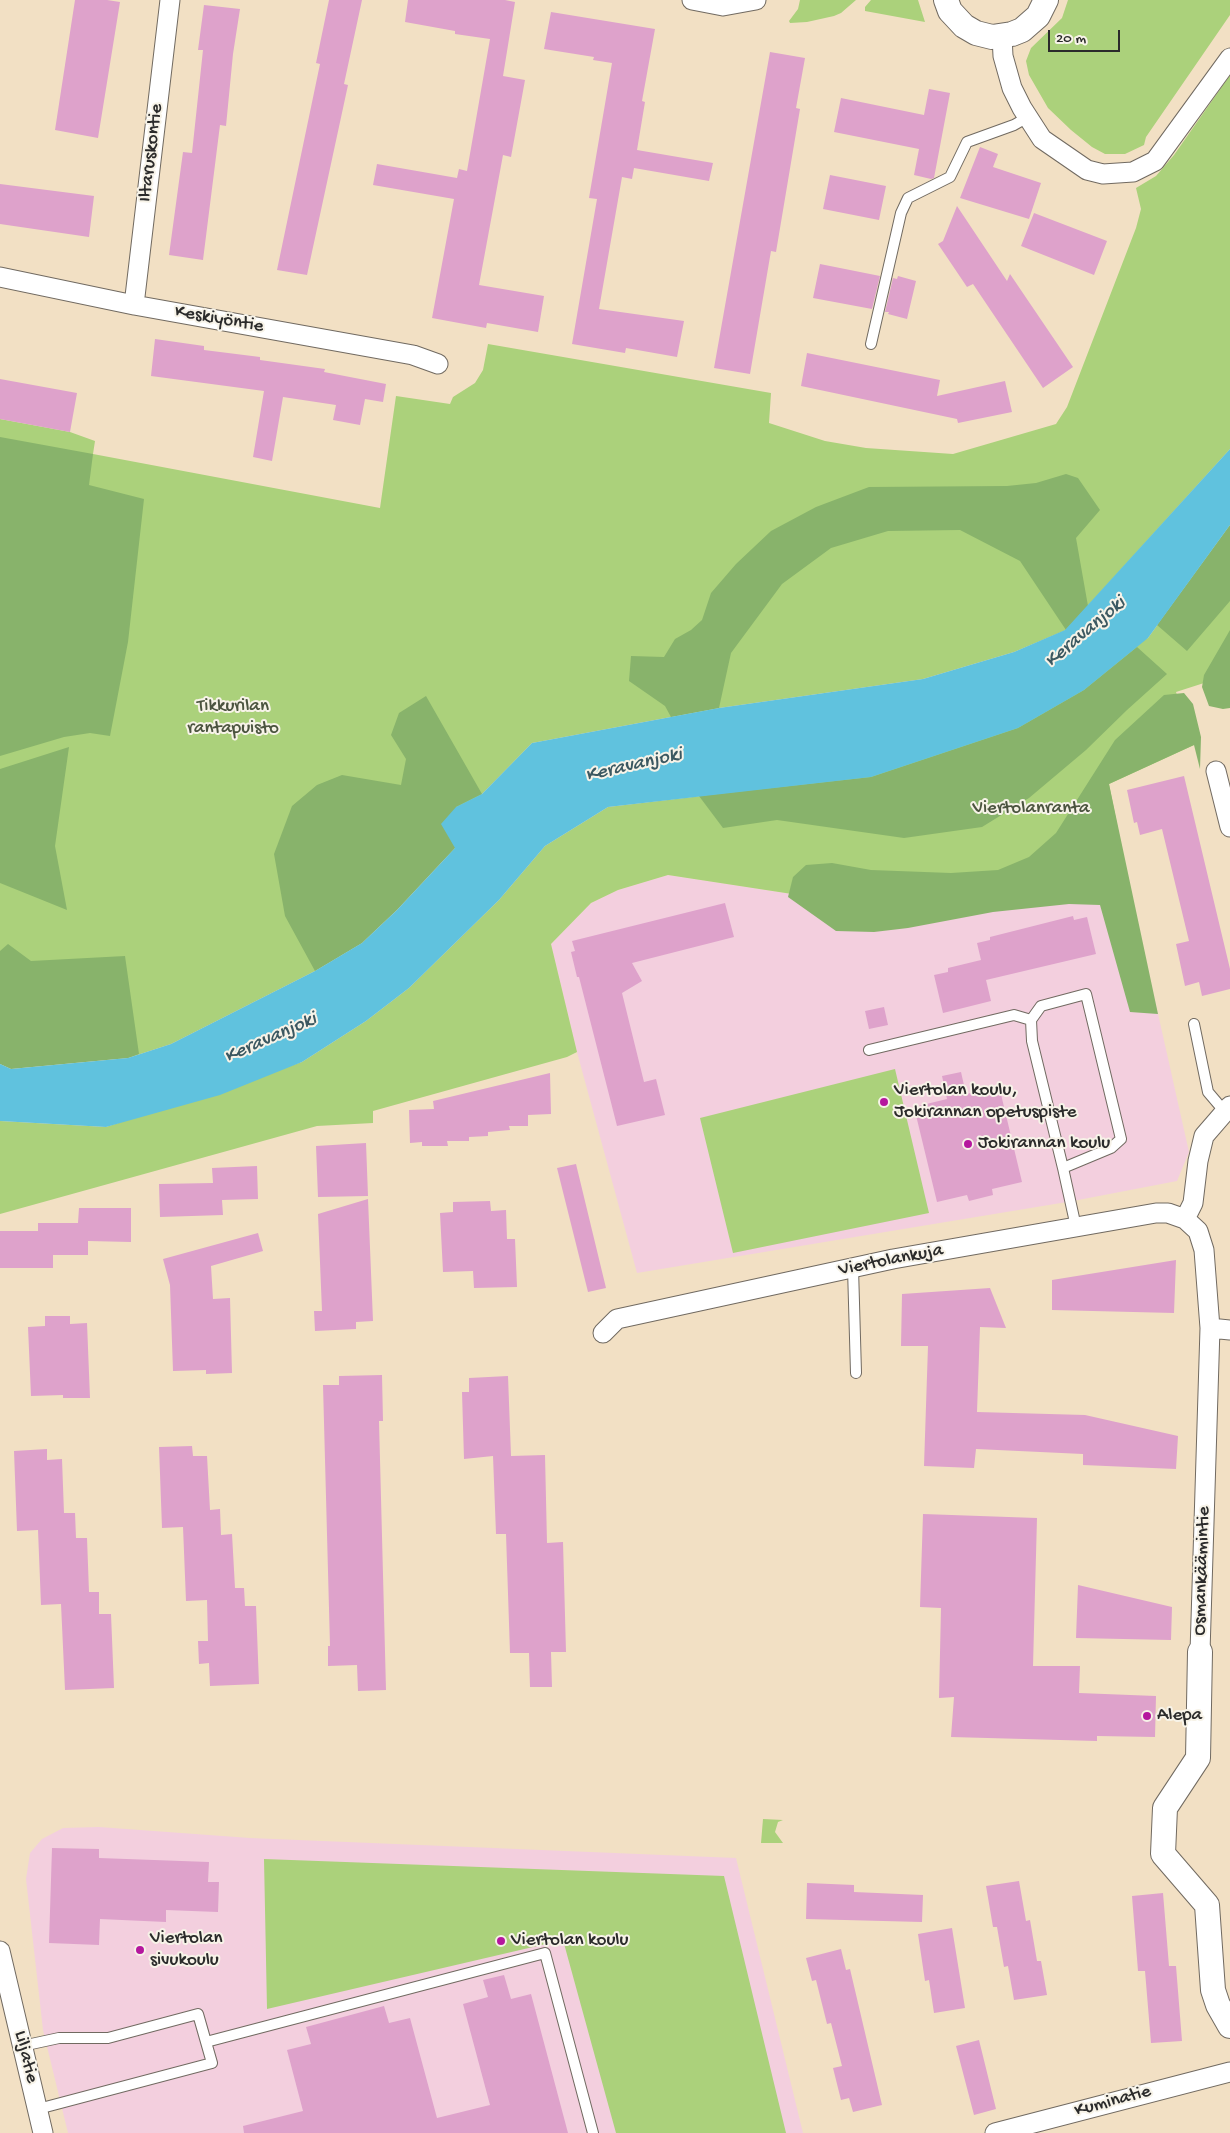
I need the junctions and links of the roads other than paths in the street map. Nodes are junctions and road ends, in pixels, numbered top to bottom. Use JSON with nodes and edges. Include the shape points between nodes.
{"nodes":[{"id":1,"x":170,"y":0,"type":"edge"},
{"id":2,"x":692,"y":0,"type":"edge"},
{"id":3,"x":756,"y":0,"type":"edge"},
{"id":4,"x":946,"y":0,"type":"edge"},
{"id":5,"x":1046,"y":0,"type":"edge"},
{"id":6,"x":1002,"y":36,"type":"junction"},
{"id":7,"x":1230,"y":58,"type":"edge"},
{"id":8,"x":1028,"y":117,"type":"junction"},
{"id":9,"x":0,"y":277,"type":"edge"},
{"id":10,"x":134,"y":305,"type":"junction"},
{"id":11,"x":871,"y":344,"type":"dead end"},
{"id":12,"x":438,"y":364,"type":"dead end"},
{"id":13,"x":1216,"y":771,"type":"dead end"},
{"id":14,"x":1230,"y":827,"type":"edge"},
{"id":15,"x":1031,"y":1020,"type":"junction"},
{"id":16,"x":1194,"y":1024,"type":"dead end"},
{"id":17,"x":869,"y":1050,"type":"dead end"},
{"id":18,"x":1228,"y":1109,"type":"edge"},
{"id":19,"x":1063,"y":1168,"type":"junction"},
{"id":20,"x":1185,"y":1219,"type":"junction"},
{"id":21,"x":1076,"y":1227,"type":"junction"},
{"id":22,"x":853,"y":1268,"type":"junction"},
{"id":23,"x":1210,"y":1328,"type":"junction"},
{"id":24,"x":1230,"y":1330,"type":"edge"},
{"id":25,"x":603,"y":1333,"type":"dead end"},
{"id":26,"x":856,"y":1373,"type":"dead end"},
{"id":27,"x":1200,"y":1652,"type":"joint"},
{"id":28,"x":0,"y":1954,"type":"edge"},
{"id":29,"x":1230,"y":2026,"type":"edge"},
{"id":30,"x":206,"y":2042,"type":"junction"},
{"id":31,"x":22,"y":2046,"type":"junction"},
{"id":32,"x":1230,"y":2072,"type":"edge"},
{"id":33,"x":38,"y":2110,"type":"junction"},
{"id":34,"x":44,"y":2133,"type":"edge"},
{"id":35,"x":593,"y":2133,"type":"edge"},
{"id":36,"x":995,"y":2133,"type":"edge"}],
"edges":[{"from":1,"to":10,"type":"street","name":"Iltaruskontie"},
{"from":2,"to":3,"type":"street","via":[[723,6]]},
{"from":4,"to":6,"type":"street","via":[[950,11],[964,26],[982,35]]},
{"from":5,"to":6,"type":"street","via":[[1030,24]]},
{"from":6,"to":8,"type":"street","via":[[1003,56],[1012,88]]},
{"from":7,"to":8,"type":"street","via":[[1155,161],[1133,172],[1103,174],[1087,170],[1042,138]]},
{"from":8,"to":11,"type":"lane","via":[[1014,126],[967,142],[950,176],[908,198],[901,213]]},
{"from":9,"to":10,"type":"street","name":"Keskiyöntie"},
{"from":10,"to":12,"type":"street","name":"Keskiyöntie","via":[[413,355]]},
{"from":13,"to":14,"type":"street"},
{"from":15,"to":17,"type":"lane","via":[[1014,1015]]},
{"from":15,"to":19,"type":"lane","via":[[1032,1041]]},
{"from":15,"to":19,"type":"lane","via":[[1041,1006],[1086,994],[1121,1139],[1110,1148]]},
{"from":16,"to":18,"type":"lane","via":[[1208,1092]]},
{"from":18,"to":20,"type":"street","via":[[1204,1136],[1193,1203]]},
{"from":19,"to":21,"type":"lane"},
{"from":20,"to":21,"type":"street","name":"Viertolankuja","via":[[1168,1212]]},
{"from":20,"to":23,"type":"street","name":"Osmankäämintie","via":[[1198,1231],[1204,1250]]},
{"from":21,"to":22,"type":"street","name":"Viertolankuja"},
{"from":22,"to":25,"type":"street","name":"Viertolankuja","via":[[617,1319]]},
{"from":22,"to":26,"type":"lane"},
{"from":23,"to":24,"type":"street"},
{"from":23,"to":27,"type":"street","name":"Osmankäämintie"},
{"from":27,"to":29,"type":"street","name":"Osmankäämintie","via":[[1198,1758],[1165,1808],[1163,1854],[1207,1905],[1214,1990]]},
{"from":28,"to":31,"type":"street","name":"Liljatie"},
{"from":30,"to":31,"type":"lane","via":[[198,2014],[108,2038],[59,2038]]},
{"from":30,"to":33,"type":"lane","via":[[212,2063]]},
{"from":30,"to":35,"type":"lane","via":[[545,1953]]},
{"from":31,"to":33,"type":"street","name":"Liljatie"},
{"from":32,"to":36,"type":"street","name":"Kuminatie"},
{"from":33,"to":34,"type":"street","name":"Liljatie"}]}
